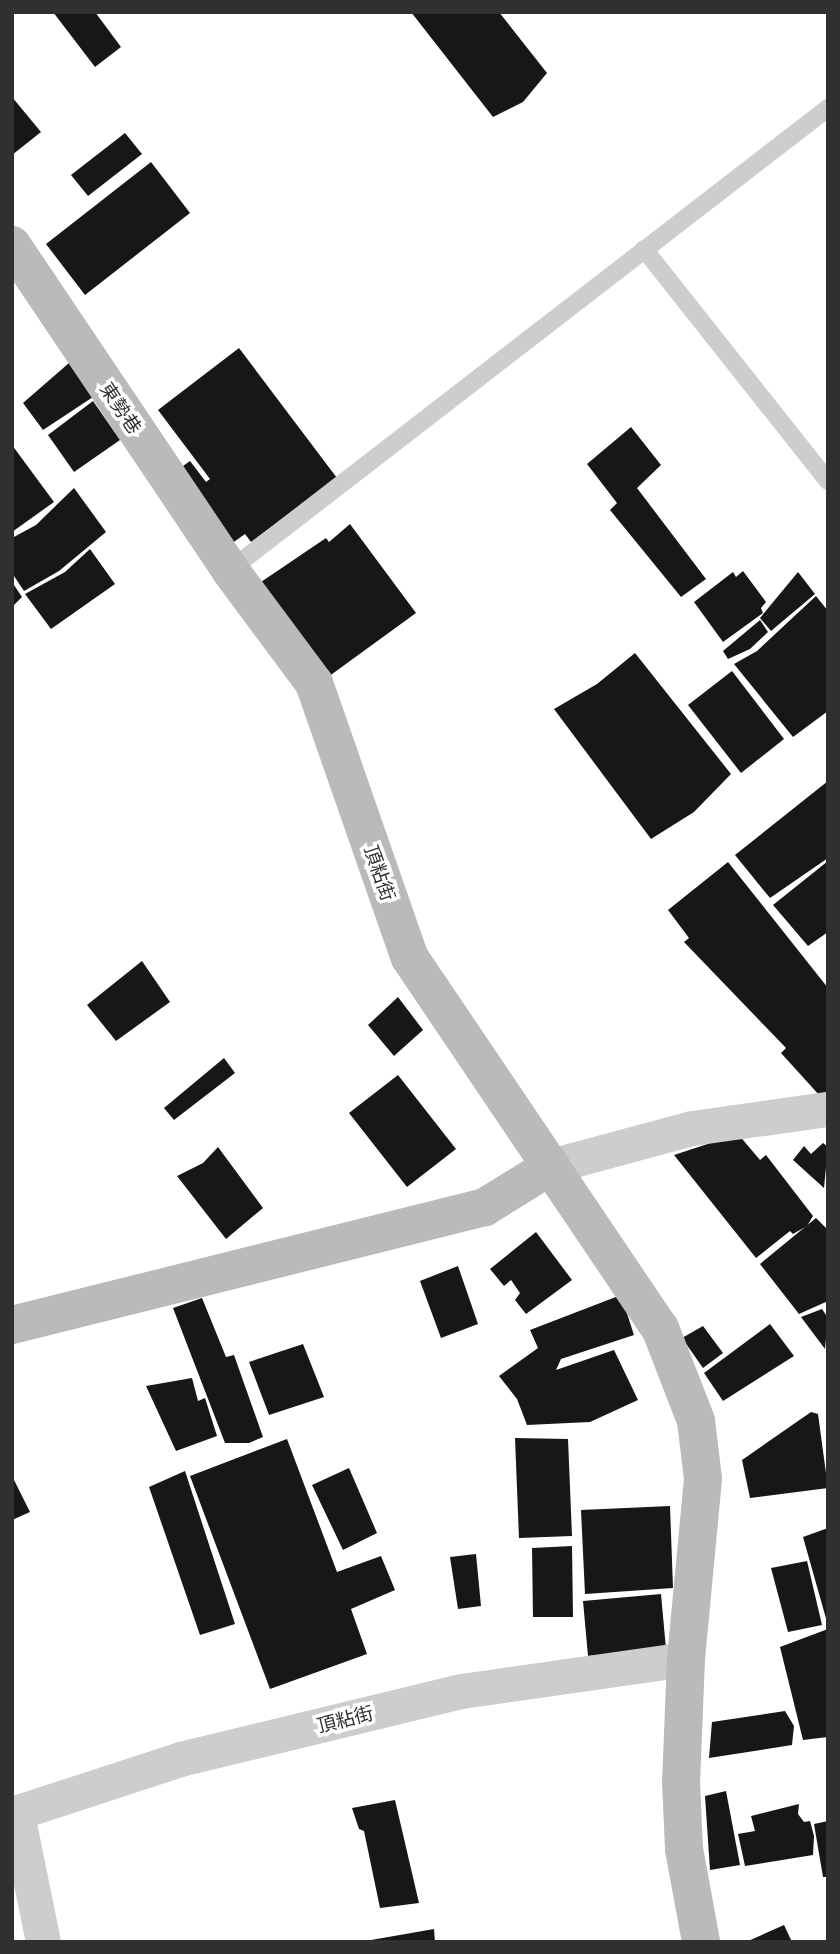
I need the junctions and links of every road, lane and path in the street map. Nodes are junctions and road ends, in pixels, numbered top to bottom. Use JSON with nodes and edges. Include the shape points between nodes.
{"nodes":[{"id":1,"x":828,"y":108,"type":"edge"},
{"id":2,"x":12,"y":245,"type":"edge"},
{"id":3,"x":644,"y":248,"type":"junction"},
{"id":4,"x":828,"y":481,"type":"edge"},
{"id":5,"x":230,"y":570,"type":"junction"},
{"id":6,"x":828,"y":1109,"type":"edge"},
{"id":7,"x":551,"y":1166,"type":"junction"},
{"id":8,"x":12,"y":1325,"type":"edge"},
{"id":9,"x":686,"y":1659,"type":"junction"},
{"id":10,"x":14,"y":1814,"type":"edge"},
{"id":11,"x":43,"y":1942,"type":"edge"},
{"id":12,"x":701,"y":1942,"type":"edge"}],
"edges":[{"from":1,"to":3,"type":"lane"},
{"from":2,"to":5,"type":"street","name":"東勢巷"},
{"from":3,"to":4,"type":"lane"},
{"from":3,"to":5,"type":"lane"},
{"from":5,"to":7,"type":"street","name":"頂粘街","via":[[314,683],[410,958]]},
{"from":6,"to":7,"type":"street","via":[[692,1128]]},
{"from":7,"to":8,"type":"street","via":[[485,1207]]},
{"from":7,"to":9,"type":"street","name":"頂粘街","via":[[660,1328],[696,1421],[703,1479]]},
{"from":9,"to":10,"type":"street","name":"頂粘街","via":[[461,1691],[180,1759]]},
{"from":9,"to":12,"type":"street","name":"頂粘街","via":[[684,1849]]},
{"from":10,"to":11,"type":"street"}]}
